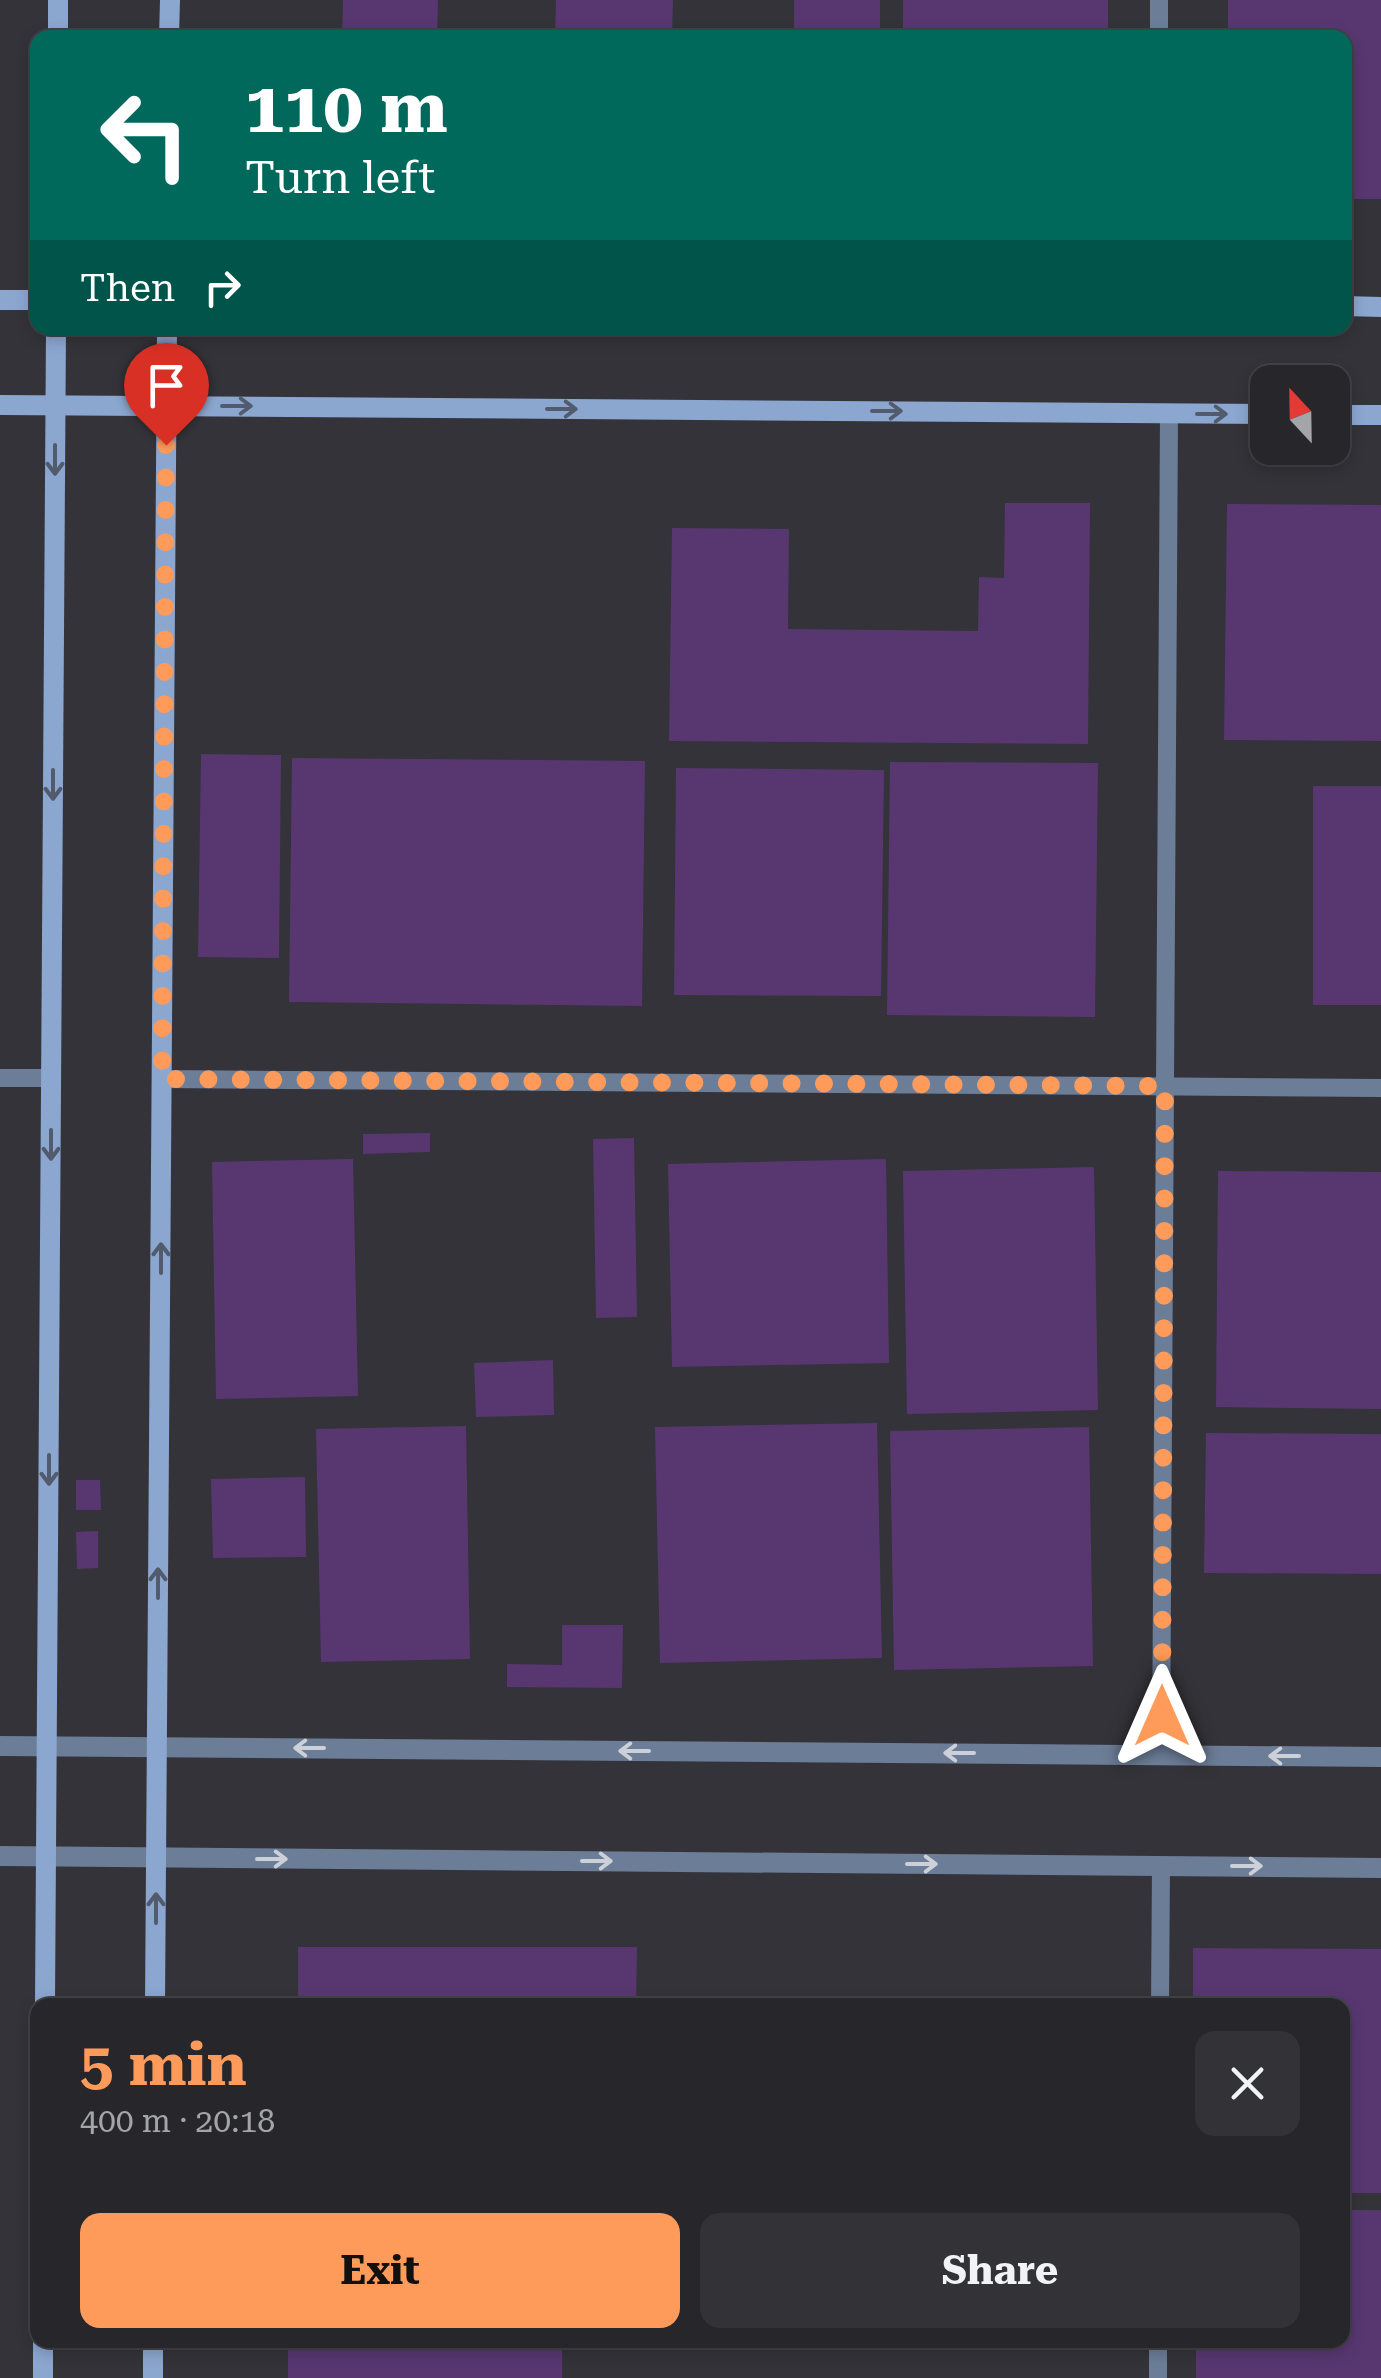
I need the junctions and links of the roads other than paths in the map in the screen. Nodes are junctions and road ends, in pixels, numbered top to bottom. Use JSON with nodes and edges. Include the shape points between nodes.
{"nodes":[{"id":1,"x":58,"y":0,"type":"edge"},
{"id":2,"x":170,"y":0,"type":"edge"},
{"id":3,"x":1159,"y":0,"type":"edge"},
{"id":4,"x":58,"y":30,"type":"edge"},
{"id":5,"x":170,"y":30,"type":"edge"},
{"id":6,"x":1159,"y":30,"type":"edge"},
{"id":7,"x":0,"y":300,"type":"edge"},
{"id":8,"x":30,"y":300,"type":"edge"},
{"id":9,"x":1352,"y":306,"type":"edge"},
{"id":10,"x":1381,"y":306,"type":"edge"},
{"id":11,"x":56,"y":335,"type":"edge"},
{"id":12,"x":167,"y":335,"type":"edge"},
{"id":13,"x":0,"y":404,"type":"edge"},
{"id":14,"x":56,"y":405,"type":"junction"},
{"id":15,"x":166,"y":406,"type":"junction"},
{"id":16,"x":1169,"y":414,"type":"junction"},
{"id":17,"x":1250,"y":414,"type":"edge"},
{"id":18,"x":1350,"y":415,"type":"edge"},
{"id":19,"x":1381,"y":415,"type":"edge"},
{"id":20,"x":0,"y":1078,"type":"edge"},
{"id":21,"x":51,"y":1078,"type":"junction"},
{"id":22,"x":162,"y":1079,"type":"junction"},
{"id":23,"x":1165,"y":1086,"type":"junction"},
{"id":24,"x":1381,"y":1088,"type":"edge"},
{"id":25,"x":0,"y":1746,"type":"edge"},
{"id":26,"x":47,"y":1746,"type":"junction"},
{"id":27,"x":157,"y":1747,"type":"junction"},
{"id":28,"x":1162,"y":1755,"type":"junction"},
{"id":29,"x":1381,"y":1756,"type":"edge"},
{"id":30,"x":0,"y":1856,"type":"edge"},
{"id":31,"x":46,"y":1857,"type":"junction"},
{"id":32,"x":156,"y":1858,"type":"junction"},
{"id":33,"x":1161,"y":1866,"type":"junction"},
{"id":34,"x":1381,"y":1868,"type":"edge"},
{"id":35,"x":46,"y":1998,"type":"edge"},
{"id":36,"x":155,"y":1998,"type":"edge"},
{"id":37,"x":1160,"y":1998,"type":"edge"},
{"id":38,"x":43,"y":2348,"type":"edge"},
{"id":39,"x":153,"y":2348,"type":"edge"},
{"id":40,"x":1158,"y":2348,"type":"edge"},
{"id":41,"x":43,"y":2378,"type":"edge"},
{"id":42,"x":153,"y":2378,"type":"edge"},
{"id":43,"x":1158,"y":2378,"type":"edge"}],
"edges":[{"from":1,"to":4,"type":"street"},
{"from":2,"to":5,"type":"street"},
{"from":3,"to":6,"type":"lane"},
{"from":7,"to":8,"type":"street"},
{"from":9,"to":10,"type":"street"},
{"from":11,"to":14,"type":"street"},
{"from":12,"to":15,"type":"street"},
{"from":13,"to":14,"type":"street"},
{"from":14,"to":15,"type":"street"},
{"from":14,"to":21,"type":"street","one_way":true},
{"from":15,"to":16,"type":"street","one_way":true},
{"from":15,"to":22,"type":"street"},
{"from":16,"to":17,"type":"street","one_way":true},
{"from":16,"to":23,"type":"lane"},
{"from":18,"to":19,"type":"street"},
{"from":20,"to":21,"type":"lane"},
{"from":21,"to":26,"type":"street","one_way":true},
{"from":22,"to":23,"type":"lane"},
{"from":27,"to":22,"type":"street","one_way":true},
{"from":23,"to":24,"type":"lane"},
{"from":23,"to":28,"type":"lane"},
{"from":25,"to":26,"type":"street"},
{"from":26,"to":27,"type":"street"},
{"from":26,"to":31,"type":"street"},
{"from":28,"to":27,"type":"street","one_way":true},
{"from":27,"to":32,"type":"street"},
{"from":29,"to":28,"type":"street","one_way":true},
{"from":30,"to":31,"type":"street"},
{"from":31,"to":32,"type":"street"},
{"from":31,"to":35,"type":"street"},
{"from":32,"to":33,"type":"street","one_way":true},
{"from":36,"to":32,"type":"street","one_way":true},
{"from":33,"to":34,"type":"street","one_way":true},
{"from":33,"to":37,"type":"lane"},
{"from":38,"to":41,"type":"street"},
{"from":39,"to":42,"type":"street"},
{"from":40,"to":43,"type":"lane"}]}
